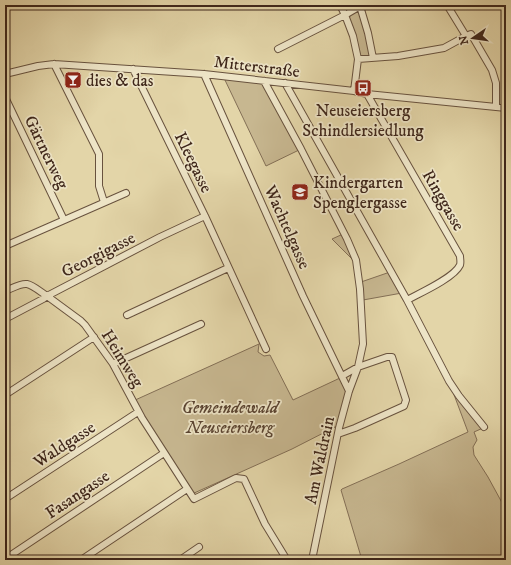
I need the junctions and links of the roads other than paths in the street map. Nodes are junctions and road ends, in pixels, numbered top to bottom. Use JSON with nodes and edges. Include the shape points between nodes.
{"nodes":[{"id":1,"x":340,"y":5,"type":"edge"},
{"id":2,"x":447,"y":5,"type":"edge"},
{"id":3,"x":361,"y":6,"type":"edge"},
{"id":4,"x":345,"y":15,"type":"junction"},
{"id":5,"x":466,"y":36,"type":"junction"},
{"id":6,"x":278,"y":49,"type":"dead end"},
{"id":7,"x":373,"y":58,"type":"junction"},
{"id":8,"x":358,"y":59,"type":"junction"},
{"id":9,"x":54,"y":64,"type":"junction"},
{"id":10,"x":133,"y":69,"type":"junction"},
{"id":11,"x":5,"y":74,"type":"edge"},
{"id":12,"x":204,"y":74,"type":"junction"},
{"id":13,"x":264,"y":81,"type":"junction"},
{"id":14,"x":285,"y":83,"type":"junction"},
{"id":15,"x":354,"y":91,"type":"junction"},
{"id":16,"x":367,"y":94,"type":"junction"},
{"id":17,"x":5,"y":97,"type":"edge"},
{"id":18,"x":496,"y":107,"type":"junction"},
{"id":19,"x":506,"y":108,"type":"edge"},
{"id":20,"x":126,"y":193,"type":"dead end"},
{"id":21,"x":104,"y":202,"type":"junction"},
{"id":22,"x":205,"y":216,"type":"junction"},
{"id":23,"x":64,"y":220,"type":"junction"},
{"id":24,"x":5,"y":246,"type":"edge"},
{"id":25,"x":228,"y":268,"type":"junction"},
{"id":26,"x":5,"y":291,"type":"edge"},
{"id":27,"x":47,"y":296,"type":"junction"},
{"id":28,"x":407,"y":300,"type":"junction"},
{"id":29,"x":127,"y":315,"type":"dead end"},
{"id":30,"x":5,"y":319,"type":"edge"},
{"id":31,"x":201,"y":324,"type":"dead end"},
{"id":32,"x":94,"y":337,"type":"junction"},
{"id":33,"x":266,"y":349,"type":"dead end"},
{"id":34,"x":113,"y":364,"type":"junction"},
{"id":35,"x":358,"y":367,"type":"junction"},
{"id":36,"x":342,"y":376,"type":"junction"},
{"id":37,"x":349,"y":391,"type":"junction"},
{"id":38,"x":5,"y":395,"type":"edge"},
{"id":39,"x":138,"y":412,"type":"junction"},
{"id":40,"x":484,"y":427,"type":"dead end"},
{"id":41,"x":338,"y":434,"type":"junction"},
{"id":42,"x":164,"y":452,"type":"junction"},
{"id":43,"x":187,"y":488,"type":"junction"},
{"id":44,"x":5,"y":499,"type":"edge"},
{"id":45,"x":199,"y":547,"type":"dead end"},
{"id":46,"x":5,"y":559,"type":"edge"},
{"id":47,"x":311,"y":559,"type":"edge"},
{"id":48,"x":81,"y":560,"type":"edge"},
{"id":49,"x":180,"y":560,"type":"edge"},
{"id":50,"x":287,"y":560,"type":"edge"}],
"edges":[{"from":1,"to":4,"type":"street"},
{"from":2,"to":5,"type":"street"},
{"from":3,"to":4,"type":"street"},
{"from":3,"to":7,"type":"street"},
{"from":4,"to":6,"type":"street"},
{"from":4,"to":8,"type":"street"},
{"from":5,"to":7,"type":"street","via":[[444,48]]},
{"from":5,"to":18,"type":"street","via":[[471,34],[492,70],[496,83]]},
{"from":7,"to":8,"type":"street"},
{"from":8,"to":15,"type":"street"},
{"from":9,"to":10,"type":"street","name":"Mitterstraße"},
{"from":9,"to":11,"type":"street","name":"Mitterstraße"},
{"from":9,"to":21,"type":"street","via":[[99,154],[98,183]]},
{"from":10,"to":12,"type":"street","name":"Mitterstraße"},
{"from":10,"to":22,"type":"street","name":"Kleegasse"},
{"from":12,"to":13,"type":"street","name":"Mitterstraße"},
{"from":12,"to":36,"type":"street","name":"Wachtelgasse","via":[[303,296]]},
{"from":13,"to":14,"type":"street","name":"Mitterstraße"},
{"from":13,"to":35,"type":"street","name":"Am Waldrain","via":[[337,217],[356,260],[363,344]]},
{"from":14,"to":15,"type":"street","name":"Mitterstraße"},
{"from":14,"to":28,"type":"street"},
{"from":15,"to":16,"type":"street","name":"Mitterstraße"},
{"from":16,"to":18,"type":"street","name":"Mitterstraße"},
{"from":16,"to":28,"type":"street","name":"Ringgasse","via":[[460,256],[461,263],[453,274]]},
{"from":17,"to":23,"type":"street","name":"Gärtnerweg"},
{"from":18,"to":19,"type":"street","name":"Mitterstraße"},
{"from":20,"to":21,"type":"street"},
{"from":21,"to":23,"type":"street"},
{"from":22,"to":25,"type":"street","name":"Kleegasse"},
{"from":22,"to":27,"type":"street","name":"Georgigasse"},
{"from":23,"to":24,"type":"street"},
{"from":25,"to":29,"type":"street"},
{"from":25,"to":33,"type":"street","name":"Kleegasse"},
{"from":26,"to":27,"type":"street","name":"Georgigasse","via":[[29,284]]},
{"from":27,"to":30,"type":"street"},
{"from":27,"to":32,"type":"street","name":"Heimweg","via":[[81,320]]},
{"from":28,"to":40,"type":"street","via":[[455,390]]},
{"from":31,"to":34,"type":"street"},
{"from":32,"to":34,"type":"street","name":"Heimweg"},
{"from":32,"to":38,"type":"street"},
{"from":34,"to":39,"type":"street","name":"Heimweg"},
{"from":35,"to":36,"type":"street"},
{"from":35,"to":37,"type":"street","name":"Am Waldrain"},
{"from":35,"to":41,"type":"street","via":[[387,357],[392,358],[406,400],[404,406]]},
{"from":36,"to":37,"type":"street","name":"Wachtelgasse"},
{"from":37,"to":41,"type":"street","name":"Am Waldrain"},
{"from":39,"to":42,"type":"street","name":"Heimweg"},
{"from":39,"to":44,"type":"street","name":"Waldgasse"},
{"from":41,"to":47,"type":"street","name":"Am Waldrain"},
{"from":42,"to":43,"type":"street","name":"Heimweg"},
{"from":42,"to":46,"type":"street","name":"Fasangasse"},
{"from":43,"to":48,"type":"street"},
{"from":43,"to":50,"type":"street","name":"Heimweg","via":[[194,499],[236,478],[244,479],[265,524]]},
{"from":45,"to":49,"type":"street"}]}
